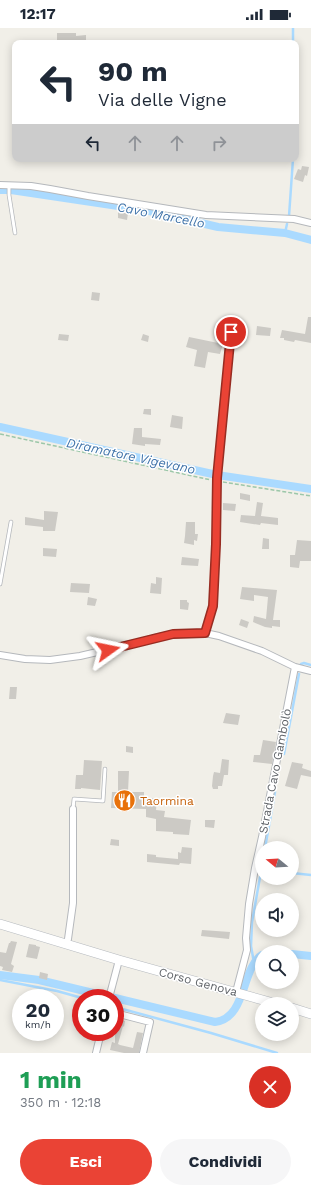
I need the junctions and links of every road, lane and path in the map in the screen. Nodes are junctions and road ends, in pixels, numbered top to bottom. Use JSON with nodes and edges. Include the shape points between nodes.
{"nodes":[{"id":1,"x":0,"y":185,"type":"edge"},
{"id":2,"x":9,"y":185,"type":"junction"},
{"id":3,"x":311,"y":223,"type":"edge"},
{"id":4,"x":15,"y":233,"type":"dead end"},
{"id":5,"x":231,"y":332,"type":"dead end"},
{"id":6,"x":0,"y":434,"type":"edge"},
{"id":7,"x":217,"y":480,"type":"junction"},
{"id":8,"x":311,"y":496,"type":"edge"},
{"id":9,"x":11,"y":522,"type":"dead end"},
{"id":10,"x":0,"y":584,"type":"edge"},
{"id":11,"x":205,"y":633,"type":"junction"},
{"id":12,"x":0,"y":655,"type":"edge"},
{"id":13,"x":295,"y":667,"type":"junction"},
{"id":14,"x":311,"y":672,"type":"edge"},
{"id":15,"x":105,"y":769,"type":"dead end"},
{"id":16,"x":73,"y":809,"type":"joint"},
{"id":17,"x":0,"y":924,"type":"edge"},
{"id":18,"x":66,"y":944,"type":"junction"},
{"id":19,"x":120,"y":960,"type":"junction"},
{"id":20,"x":112,"y":989,"type":"edge"},
{"id":21,"x":237,"y":992,"type":"junction"},
{"id":22,"x":255,"y":998,"type":"edge"},
{"id":23,"x":299,"y":1010,"type":"edge"},
{"id":24,"x":311,"y":1014,"type":"edge"},
{"id":25,"x":124,"y":1015,"type":"edge"},
{"id":26,"x":99,"y":1041,"type":"edge"},
{"id":27,"x":96,"y":1053,"type":"edge"},
{"id":28,"x":143,"y":1053,"type":"edge"}],
"edges":[{"from":1,"to":2,"type":"street"},
{"from":2,"to":3,"type":"street","via":[[50,189],[206,215],[294,219]]},
{"from":2,"to":4,"type":"lane"},
{"from":5,"to":7,"type":"street"},
{"from":6,"to":7,"type":"path"},
{"from":7,"to":8,"type":"path"},
{"from":7,"to":11,"type":"street","via":[[213,606]]},
{"from":9,"to":10,"type":"lane"},
{"from":11,"to":12,"type":"street","via":[[173,634],[57,659],[25,659]]},
{"from":11,"to":13,"type":"street","via":[[262,651]]},
{"from":13,"to":14,"type":"street"},
{"from":13,"to":21,"type":"street","name":"Strada Cavo Gambolò","via":[[255,868],[249,904],[246,950]]},
{"from":15,"to":16,"type":"lane","via":[[104,801],[74,799]]},
{"from":16,"to":18,"type":"street","via":[[73,903]]},
{"from":17,"to":18,"type":"main road","name":"Corso Genova"},
{"from":18,"to":19,"type":"main road","name":"Corso Genova"},
{"from":19,"to":20,"type":"street"},
{"from":19,"to":21,"type":"main road","name":"Corso Genova"},
{"from":21,"to":22,"type":"main road","name":"Corso Genova"},
{"from":23,"to":24,"type":"main road"},
{"from":25,"to":28,"type":"street","via":[[150,1022]]},
{"from":26,"to":27,"type":"street"}]}
